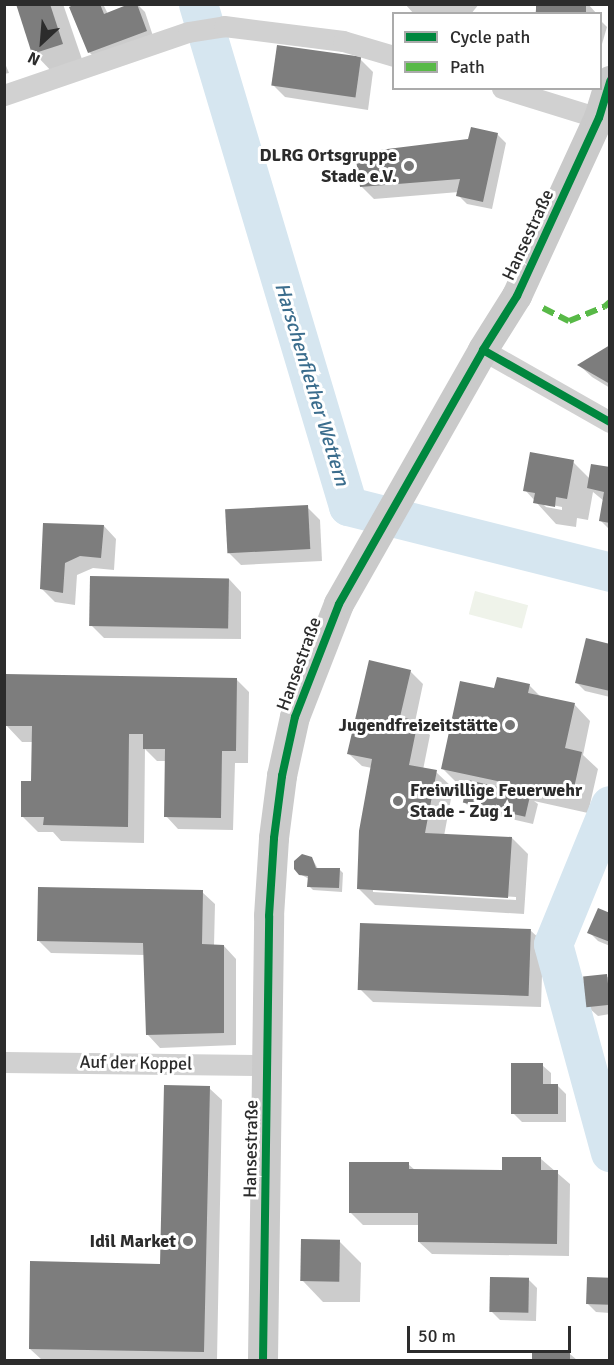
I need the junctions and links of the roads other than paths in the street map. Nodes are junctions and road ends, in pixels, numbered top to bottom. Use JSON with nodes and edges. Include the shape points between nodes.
{"nodes":[{"id":1,"x":392,"y":56,"type":"edge"},
{"id":2,"x":609,"y":81,"type":"edge"},
{"id":3,"x":508,"y":90,"type":"edge"},
{"id":4,"x":4,"y":95,"type":"edge"},
{"id":5,"x":598,"y":118,"type":"junction"},
{"id":6,"x":483,"y":350,"type":"junction"},
{"id":7,"x":609,"y":422,"type":"edge"},
{"id":8,"x":4,"y":1062,"type":"edge"},
{"id":9,"x":268,"y":1065,"type":"junction"},
{"id":10,"x":263,"y":1360,"type":"edge"}],
"edges":[{"from":1,"to":4,"type":"street","via":[[343,41],[224,26],[188,32]]},
{"from":2,"to":5,"type":"main road","name":"Hansestraße"},
{"from":3,"to":5,"type":"street"},
{"from":5,"to":6,"type":"main road","name":"Hansestraße","via":[[517,296]]},
{"from":6,"to":7,"type":"street"},
{"from":6,"to":9,"type":"main road","name":"Hansestraße","via":[[339,604],[295,717],[274,838]]},
{"from":8,"to":9,"type":"street","name":"Auf der Koppel"},
{"from":9,"to":10,"type":"main road","name":"Hansestraße"}]}
